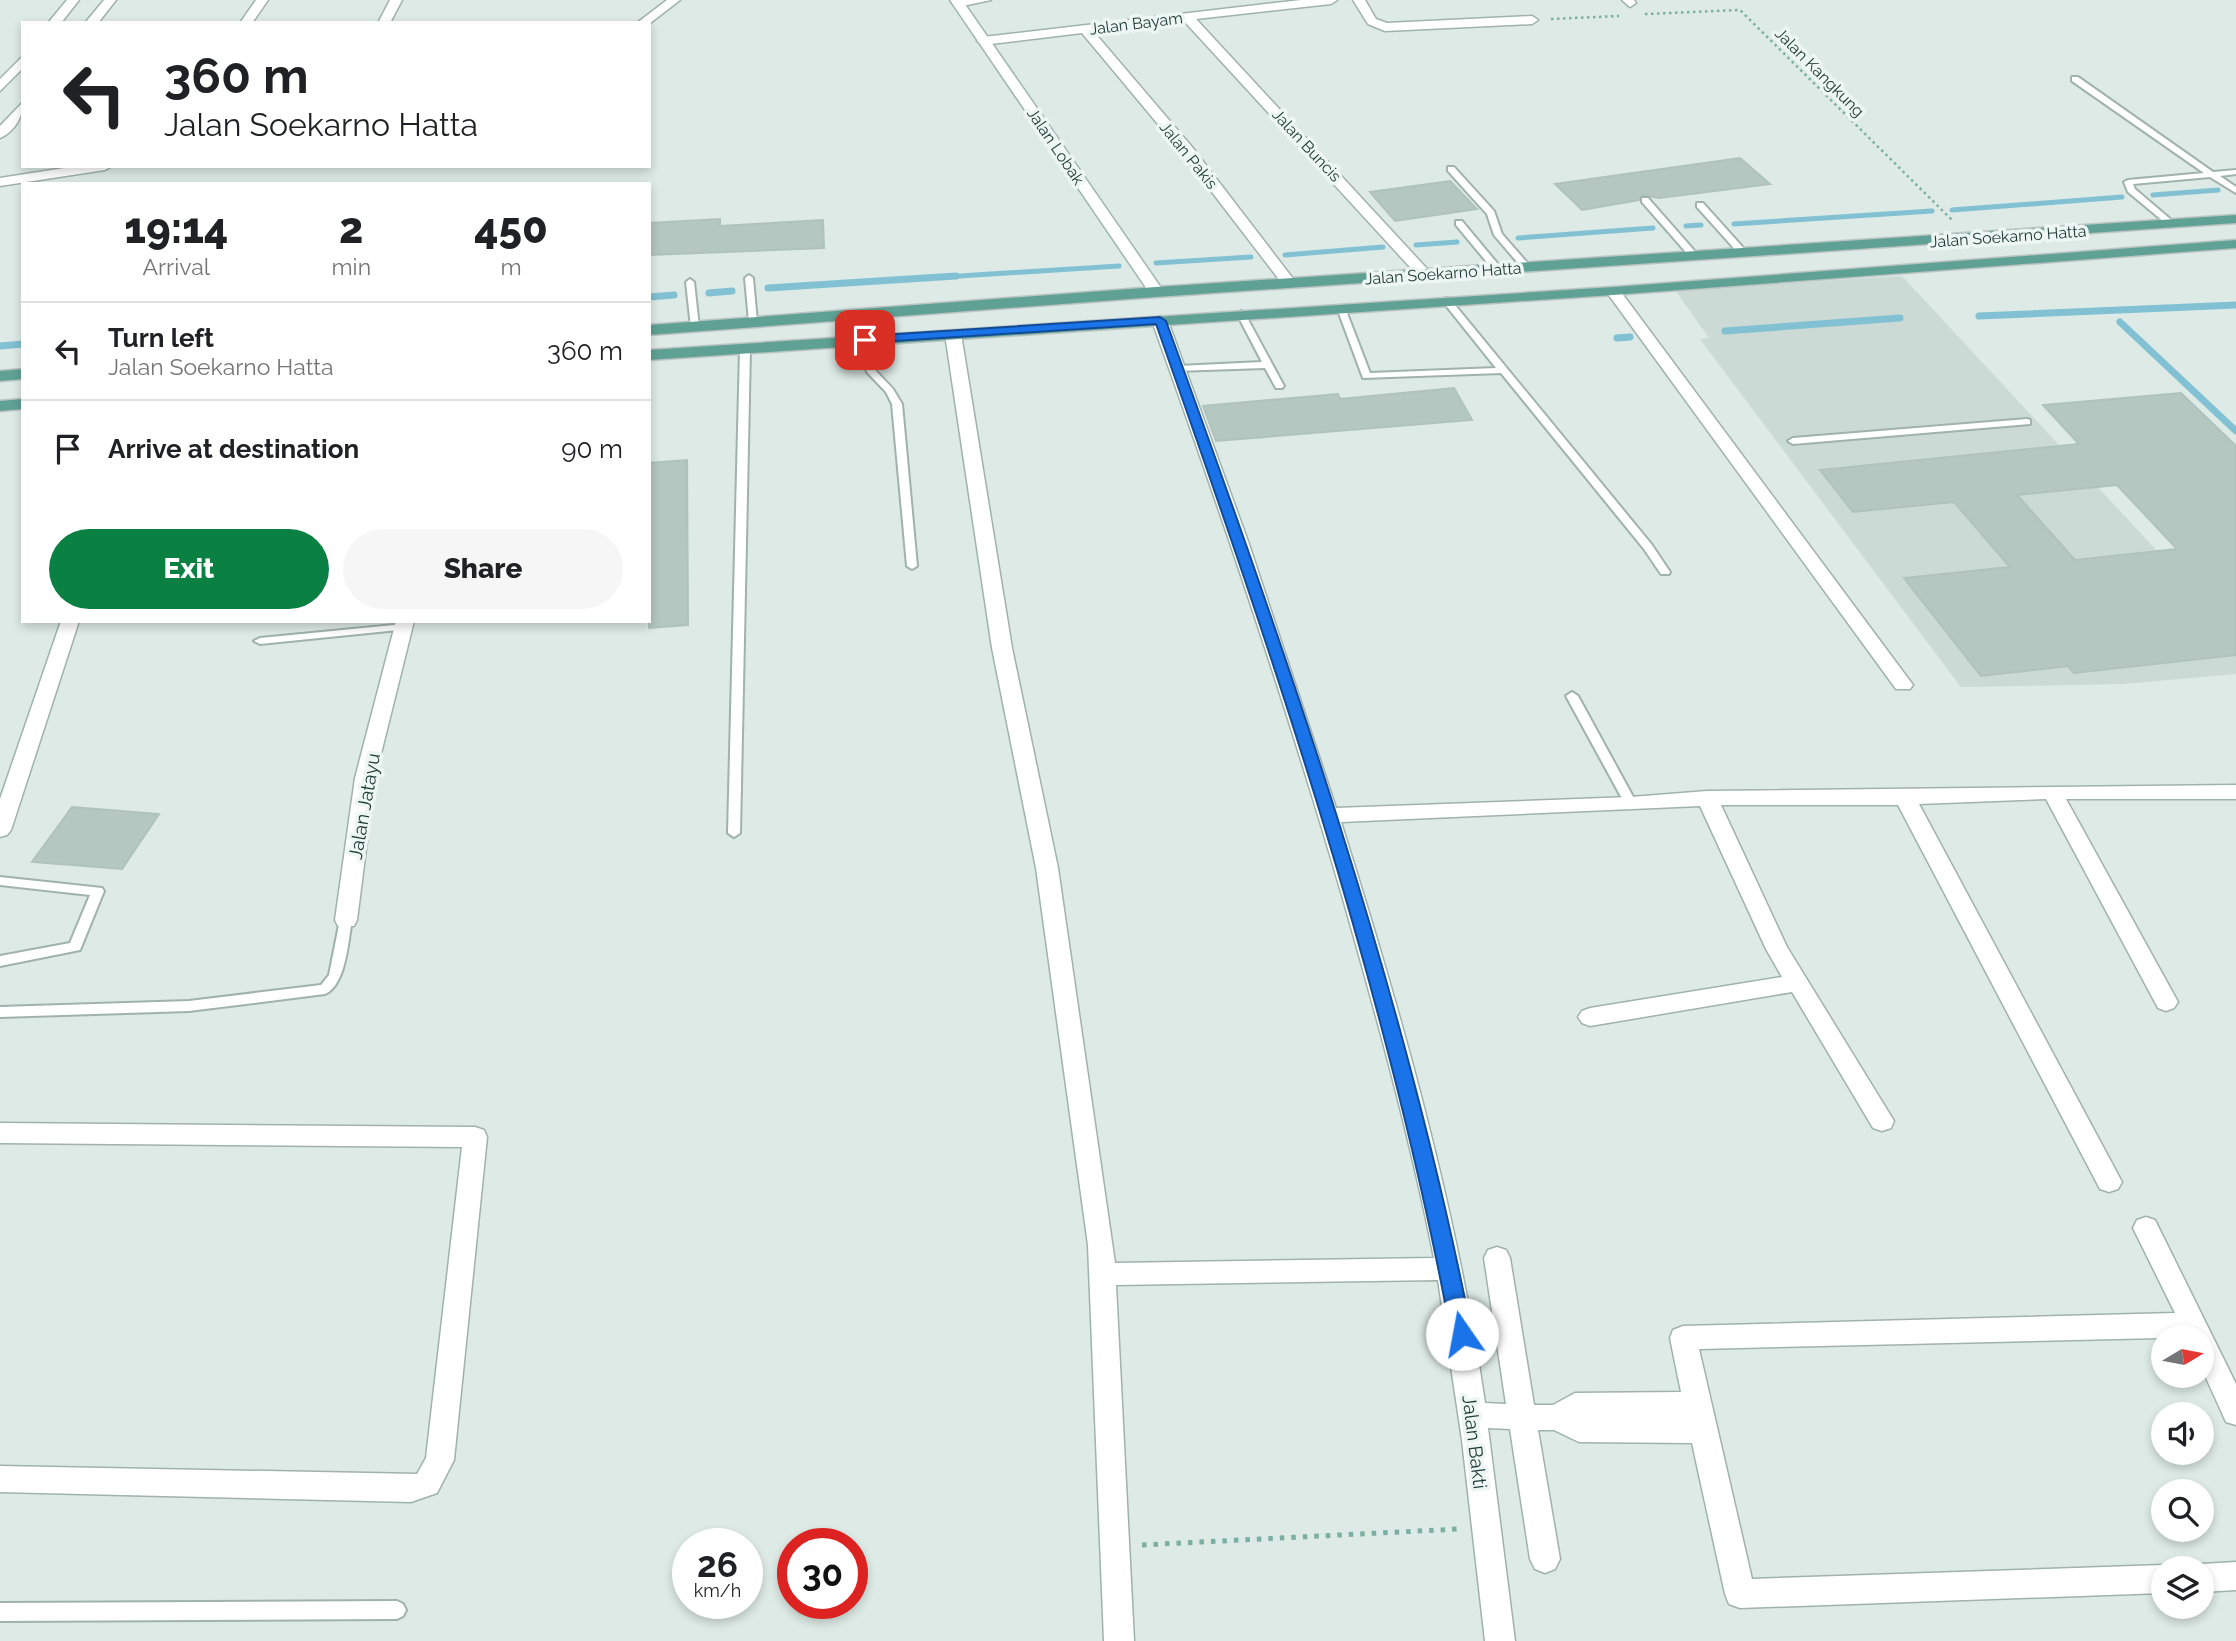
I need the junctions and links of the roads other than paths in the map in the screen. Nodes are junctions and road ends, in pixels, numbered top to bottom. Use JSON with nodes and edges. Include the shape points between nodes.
{"nodes":[{"id":1,"x":73,"y":0,"type":"edge"},
{"id":2,"x":110,"y":0,"type":"edge"},
{"id":3,"x":262,"y":0,"type":"edge"},
{"id":4,"x":396,"y":0,"type":"edge"},
{"id":5,"x":674,"y":0,"type":"edge"},
{"id":6,"x":985,"y":0,"type":"edge"},
{"id":7,"x":1331,"y":0,"type":"edge"},
{"id":8,"x":1359,"y":0,"type":"edge"},
{"id":9,"x":957,"y":2,"type":"edge"},
{"id":10,"x":1187,"y":17,"type":"junction"},
{"id":11,"x":1532,"y":20,"type":"road end"},
{"id":12,"x":56,"y":21,"type":"edge"},
{"id":13,"x":94,"y":21,"type":"edge"},
{"id":14,"x":247,"y":21,"type":"edge"},
{"id":15,"x":385,"y":21,"type":"edge"},
{"id":16,"x":646,"y":21,"type":"edge"},
{"id":17,"x":1086,"y":30,"type":"junction"},
{"id":18,"x":984,"y":41,"type":"junction"},
{"id":19,"x":21,"y":62,"type":"edge"},
{"id":20,"x":2075,"y":79,"type":"dead end"},
{"id":21,"x":0,"y":87,"type":"edge"},
{"id":22,"x":21,"y":108,"type":"edge"},
{"id":23,"x":0,"y":134,"type":"edge"},
{"id":24,"x":92,"y":168,"type":"edge"},
{"id":25,"x":1451,"y":169,"type":"dead end"},
{"id":26,"x":2236,"y":172,"type":"edge"},
{"id":27,"x":2214,"y":174,"type":"junction"},
{"id":28,"x":0,"y":182,"type":"edge"},
{"id":29,"x":2236,"y":191,"type":"edge"},
{"id":30,"x":1645,"y":200,"type":"dead end"},
{"id":31,"x":1700,"y":205,"type":"dead end"},
{"id":32,"x":2236,"y":219,"type":"edge"},
{"id":33,"x":1460,"y":223,"type":"dead end"},
{"id":34,"x":2172,"y":224,"type":"junction"},
{"id":35,"x":2236,"y":244,"type":"edge"},
{"id":36,"x":1744,"y":254,"type":"junction"},
{"id":37,"x":1695,"y":257,"type":"junction"},
{"id":38,"x":1527,"y":268,"type":"junction"},
{"id":39,"x":1498,"y":270,"type":"junction"},
{"id":40,"x":1425,"y":275,"type":"junction"},
{"id":41,"x":749,"y":278,"type":"dead end"},
{"id":42,"x":690,"y":282,"type":"dead end"},
{"id":43,"x":1289,"y":283,"type":"junction"},
{"id":44,"x":1614,"y":291,"type":"junction"},
{"id":45,"x":1156,"y":292,"type":"junction"},
{"id":46,"x":1447,"y":301,"type":"junction"},
{"id":47,"x":1341,"y":308,"type":"junction"},
{"id":48,"x":1241,"y":314,"type":"junction"},
{"id":49,"x":1160,"y":321,"type":"junction"},
{"id":50,"x":753,"y":322,"type":"junction"},
{"id":51,"x":695,"y":327,"type":"junction"},
{"id":52,"x":651,"y":330,"type":"edge"},
{"id":53,"x":953,"y":334,"type":"junction"},
{"id":54,"x":865,"y":340,"type":"junction"},
{"id":55,"x":745,"y":349,"type":"junction"},
{"id":56,"x":651,"y":355,"type":"edge"},
{"id":57,"x":1268,"y":365,"type":"junction"},
{"id":58,"x":1178,"y":369,"type":"junction"},
{"id":59,"x":1503,"y":370,"type":"junction"},
{"id":60,"x":21,"y":374,"type":"edge"},
{"id":61,"x":0,"y":376,"type":"edge"},
{"id":62,"x":1279,"y":386,"type":"dead end"},
{"id":63,"x":21,"y":404,"type":"edge"},
{"id":64,"x":0,"y":405,"type":"edge"},
{"id":65,"x":2027,"y":422,"type":"dead end"},
{"id":66,"x":1793,"y":441,"type":"dead end"},
{"id":67,"x":912,"y":566,"type":"dead end"},
{"id":68,"x":1665,"y":572,"type":"dead end"},
{"id":69,"x":69,"y":623,"type":"edge"},
{"id":70,"x":405,"y":624,"type":"edge"},
{"id":71,"x":260,"y":641,"type":"dead end"},
{"id":72,"x":1903,"y":685,"type":"dead end"},
{"id":73,"x":1572,"y":696,"type":"dead end"},
{"id":74,"x":2052,"y":792,"type":"junction"},
{"id":75,"x":2236,"y":792,"type":"edge"},
{"id":76,"x":1707,"y":798,"type":"junction"},
{"id":77,"x":1905,"y":798,"type":"junction"},
{"id":78,"x":1630,"y":804,"type":"junction"},
{"id":79,"x":1329,"y":815,"type":"junction"},
{"id":80,"x":0,"y":830,"type":"edge"},
{"id":81,"x":734,"y":833,"type":"dead end"},
{"id":82,"x":0,"y":881,"type":"edge"},
{"id":83,"x":346,"y":920,"type":"joint"},
{"id":84,"x":0,"y":961,"type":"edge"},
{"id":85,"x":1798,"y":983,"type":"junction"},
{"id":86,"x":2166,"y":1002,"type":"dead end"},
{"id":87,"x":0,"y":1012,"type":"edge"},
{"id":88,"x":1590,"y":1017,"type":"dead end"},
{"id":89,"x":1882,"y":1121,"type":"dead end"},
{"id":90,"x":0,"y":1133,"type":"edge"},
{"id":91,"x":2109,"y":1182,"type":"dead end"},
{"id":92,"x":2146,"y":1227,"type":"dead end"},
{"id":93,"x":1497,"y":1258,"type":"dead end"},
{"id":94,"x":1448,"y":1269,"type":"junction"},
{"id":95,"x":1103,"y":1274,"type":"junction"},
{"id":96,"x":2194,"y":1325,"type":"edge"},
{"id":97,"x":2151,"y":1334,"type":"edge"},
{"id":98,"x":2214,"y":1367,"type":"edge"},
{"id":99,"x":2236,"y":1413,"type":"edge"},
{"id":100,"x":1472,"y":1415,"type":"junction"},
{"id":101,"x":1524,"y":1416,"type":"junction"},
{"id":102,"x":1700,"y":1417,"type":"junction"},
{"id":103,"x":0,"y":1479,"type":"edge"},
{"id":104,"x":1545,"y":1559,"type":"dead end"},
{"id":105,"x":2236,"y":1576,"type":"edge"},
{"id":106,"x":2214,"y":1577,"type":"edge"},
{"id":107,"x":2151,"y":1579,"type":"edge"},
{"id":108,"x":397,"y":1610,"type":"dead end"},
{"id":109,"x":0,"y":1612,"type":"edge"},
{"id":110,"x":1119,"y":1641,"type":"edge"},
{"id":111,"x":1500,"y":1641,"type":"edge"}],
"edges":[{"from":1,"to":12,"type":"street"},
{"from":2,"to":13,"type":"street"},
{"from":3,"to":14,"type":"street"},
{"from":4,"to":15,"type":"street"},
{"from":5,"to":16,"type":"street"},
{"from":6,"to":9,"type":"street"},
{"from":7,"to":10,"type":"street","name":"Jalan Bayam"},
{"from":8,"to":11,"type":"street","via":[[1376,24],[1392,28]]},
{"from":9,"to":18,"type":"street","name":"Jalan Lobak"},
{"from":10,"to":17,"type":"street","name":"Jalan Bayam"},
{"from":10,"to":40,"type":"street","name":"Jalan Buncis"},
{"from":17,"to":18,"type":"street","name":"Jalan Bayam"},
{"from":17,"to":43,"type":"street","name":"Jalan Pakis","via":[[1187,150]]},
{"from":18,"to":45,"type":"street","name":"Jalan Lobak"},
{"from":19,"to":21,"type":"street"},
{"from":20,"to":27,"type":"lane"},
{"from":22,"to":23,"type":"street"},
{"from":24,"to":28,"type":"street"},
{"from":25,"to":38,"type":"lane","via":[[1491,213],[1493,228]]},
{"from":26,"to":27,"type":"lane"},
{"from":27,"to":29,"type":"lane"},
{"from":27,"to":34,"type":"lane","via":[[2128,182],[2131,190]]},
{"from":30,"to":37,"type":"lane"},
{"from":31,"to":36,"type":"lane"},
{"from":32,"to":34,"type":"main road","name":"Jalan Soekarno Hatta"},
{"from":33,"to":39,"type":"lane"},
{"from":34,"to":36,"type":"main road","name":"Jalan Soekarno Hatta"},
{"from":35,"to":44,"type":"main road","name":"Jalan Soekarno Hatta"},
{"from":36,"to":37,"type":"main road","name":"Jalan Soekarno Hatta"},
{"from":37,"to":38,"type":"main road","name":"Jalan Soekarno Hatta"},
{"from":38,"to":39,"type":"main road","name":"Jalan Soekarno Hatta"},
{"from":39,"to":40,"type":"main road","name":"Jalan Soekarno Hatta"},
{"from":40,"to":43,"type":"main road","name":"Jalan Soekarno Hatta"},
{"from":41,"to":50,"type":"lane"},
{"from":42,"to":51,"type":"lane"},
{"from":43,"to":45,"type":"main road","name":"Jalan Soekarno Hatta"},
{"from":44,"to":46,"type":"main road","name":"Jalan Soekarno Hatta"},
{"from":44,"to":72,"type":"street"},
{"from":45,"to":50,"type":"main road","name":"Jalan Soekarno Hatta"},
{"from":46,"to":47,"type":"main road","name":"Jalan Soekarno Hatta"},
{"from":46,"to":59,"type":"lane"},
{"from":47,"to":48,"type":"main road","name":"Jalan Soekarno Hatta"},
{"from":47,"to":59,"type":"lane","via":[[1366,376]]},
{"from":48,"to":49,"type":"main road","name":"Jalan Soekarno Hatta"},
{"from":48,"to":57,"type":"lane"},
{"from":49,"to":53,"type":"main road","name":"Jalan Soekarno Hatta"},
{"from":49,"to":58,"type":"street","name":"Jalan Bakti"},
{"from":50,"to":51,"type":"main road","name":"Jalan Soekarno Hatta"},
{"from":51,"to":52,"type":"main road","name":"Jalan Soekarno Hatta"},
{"from":53,"to":54,"type":"main road","name":"Jalan Soekarno Hatta"},
{"from":53,"to":95,"type":"street","via":[[1002,648],[1047,867]]},
{"from":54,"to":55,"type":"main road","name":"Jalan Soekarno Hatta"},
{"from":54,"to":67,"type":"lane","via":[[872,372],[897,404]]},
{"from":55,"to":56,"type":"main road","name":"Jalan Soekarno Hatta"},
{"from":55,"to":81,"type":"lane"},
{"from":57,"to":58,"type":"lane"},
{"from":57,"to":62,"type":"lane"},
{"from":58,"to":79,"type":"street","name":"Jalan Bakti"},
{"from":59,"to":68,"type":"lane"},
{"from":60,"to":61,"type":"main road"},
{"from":63,"to":64,"type":"main road"},
{"from":65,"to":66,"type":"lane"},
{"from":69,"to":80,"type":"street"},
{"from":70,"to":71,"type":"lane"},
{"from":70,"to":83,"type":"street","name":"Jalan Jatayu","via":[[365,778]]},
{"from":73,"to":78,"type":"lane"},
{"from":74,"to":75,"type":"street"},
{"from":74,"to":77,"type":"street"},
{"from":74,"to":86,"type":"street"},
{"from":76,"to":77,"type":"street"},
{"from":76,"to":78,"type":"street"},
{"from":76,"to":85,"type":"street","via":[[1777,949]]},
{"from":77,"to":91,"type":"street"},
{"from":78,"to":79,"type":"street"},
{"from":79,"to":94,"type":"street","name":"Jalan Bakti","via":[[1404,1071]]},
{"from":82,"to":84,"type":"lane","via":[[98,891],[75,947]]},
{"from":83,"to":87,"type":"lane","name":"Jalan Jatayu","via":[[335,976],[325,989],[189,1006]]},
{"from":85,"to":88,"type":"street"},
{"from":85,"to":89,"type":"street"},
{"from":90,"to":103,"type":"street","via":[[475,1137],[440,1460],[427,1484],[411,1489]]},
{"from":92,"to":96,"type":"street"},
{"from":93,"to":101,"type":"street"},
{"from":94,"to":95,"type":"street"},
{"from":94,"to":100,"type":"street","name":"Jalan Bakti"},
{"from":95,"to":110,"type":"street"},
{"from":97,"to":102,"type":"street","via":[[1683,1338]]},
{"from":98,"to":99,"type":"street"},
{"from":100,"to":101,"type":"street"},
{"from":100,"to":111,"type":"street","name":"Jalan Bakti"},
{"from":101,"to":102,"type":"street","via":[[1557,1418],[1579,1429]]},
{"from":101,"to":104,"type":"street"},
{"from":102,"to":107,"type":"street","via":[[1740,1594]]},
{"from":105,"to":106,"type":"street"},
{"from":108,"to":109,"type":"lane"}]}
